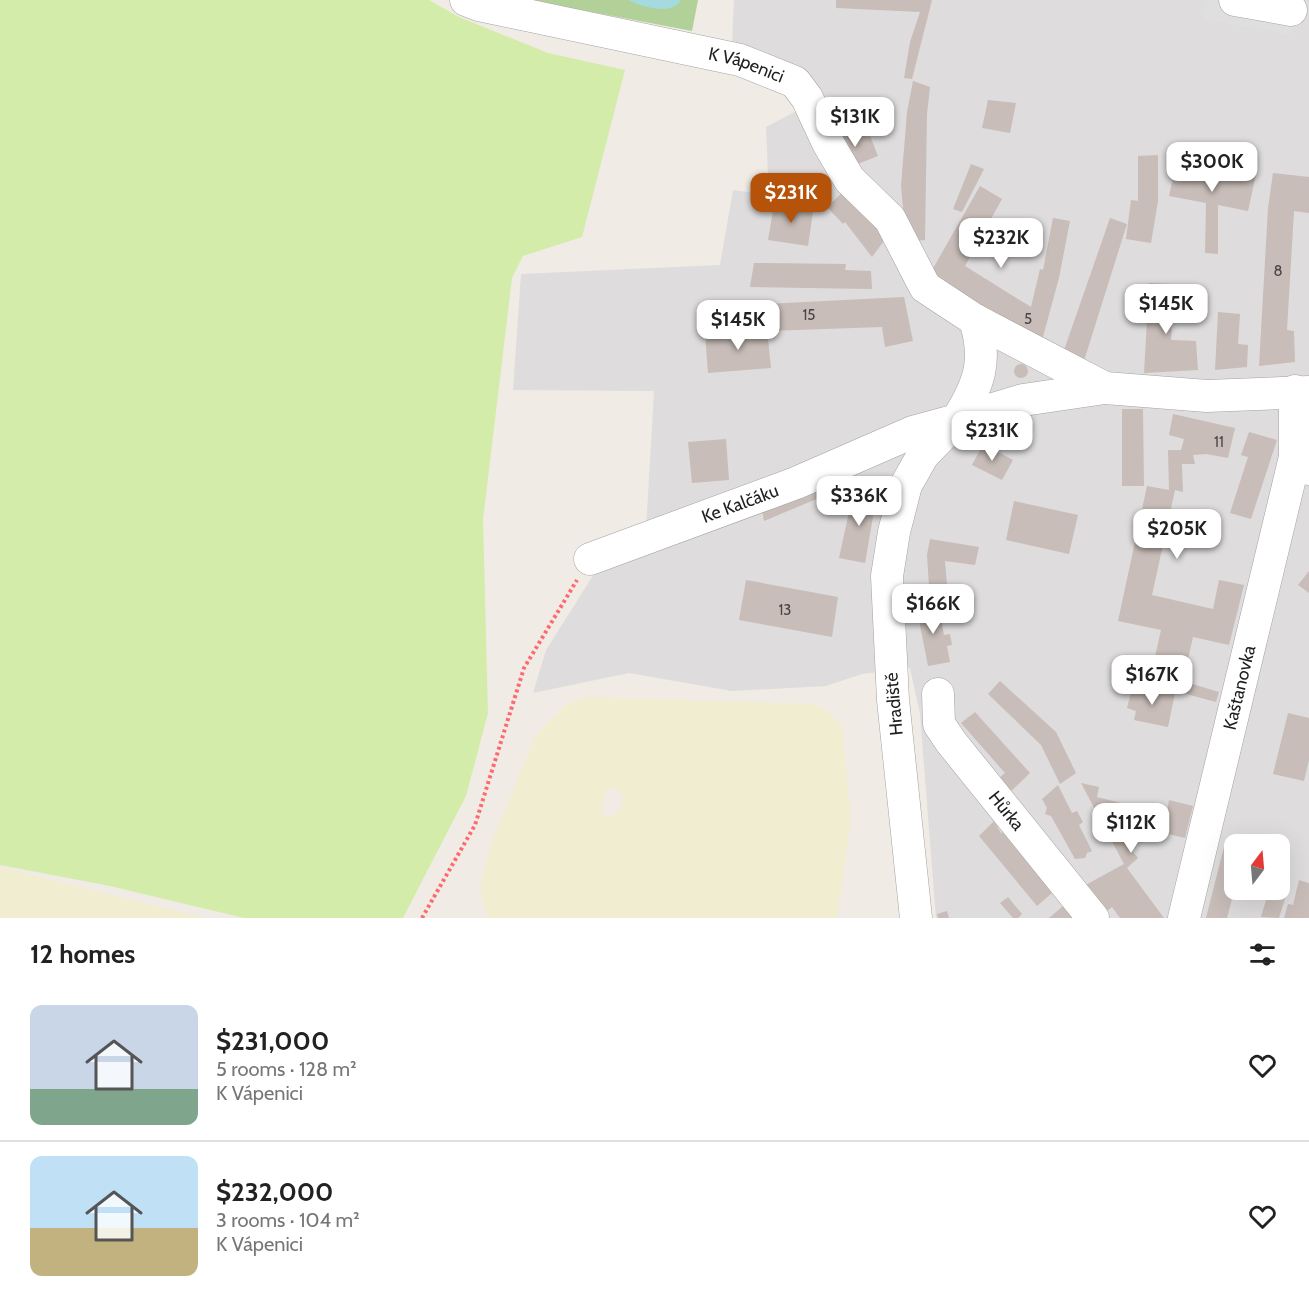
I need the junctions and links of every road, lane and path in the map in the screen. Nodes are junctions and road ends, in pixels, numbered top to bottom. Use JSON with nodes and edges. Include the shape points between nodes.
{"nodes":[{"id":1,"x":466,"y":0,"type":"edge"},
{"id":2,"x":1245,"y":1,"type":"edge"},
{"id":3,"x":1292,"y":10,"type":"dead end"},
{"id":4,"x":975,"y":320,"type":"junction"},
{"id":5,"x":1105,"y":388,"type":"junction"},
{"id":6,"x":1304,"y":390,"type":"edge"},
{"id":7,"x":957,"y":420,"type":"junction"},
{"id":8,"x":1302,"y":463,"type":"edge"},
{"id":9,"x":590,"y":559,"type":"joint"},
{"id":10,"x":938,"y":694,"type":"dead end"},
{"id":11,"x":422,"y":918,"type":"edge"},
{"id":12,"x":916,"y":918,"type":"edge"},
{"id":13,"x":1094,"y":918,"type":"edge"},
{"id":14,"x":1184,"y":918,"type":"edge"}],
"edges":[{"from":1,"to":4,"type":"street","name":"K Vápenici","via":[[740,60],[795,82],[849,179],[891,219],[925,287]]},
{"from":2,"to":3,"type":"street"},
{"from":4,"to":5,"type":"street","name":"K Vápenici"},
{"from":4,"to":7,"type":"street","via":[[981,363],[975,391]]},
{"from":5,"to":6,"type":"street","name":"Hradiště","via":[[1207,396]]},
{"from":5,"to":7,"type":"street","name":"Hradiště","via":[[1023,400]]},
{"from":6,"to":8,"type":"street","name":"Kaštanovka"},
{"from":7,"to":9,"type":"street","name":"Ke Kalčáku","via":[[913,432],[796,483]]},
{"from":7,"to":12,"type":"street","name":"Hradiště","via":[[923,454],[906,485],[887,576],[893,700]]},
{"from":8,"to":14,"type":"street","name":"Kaštanovka"},
{"from":9,"to":11,"type":"path","via":[[524,668],[475,825]]},
{"from":10,"to":13,"type":"street","name":"Hůrka","via":[[939,724],[951,742]]}]}
